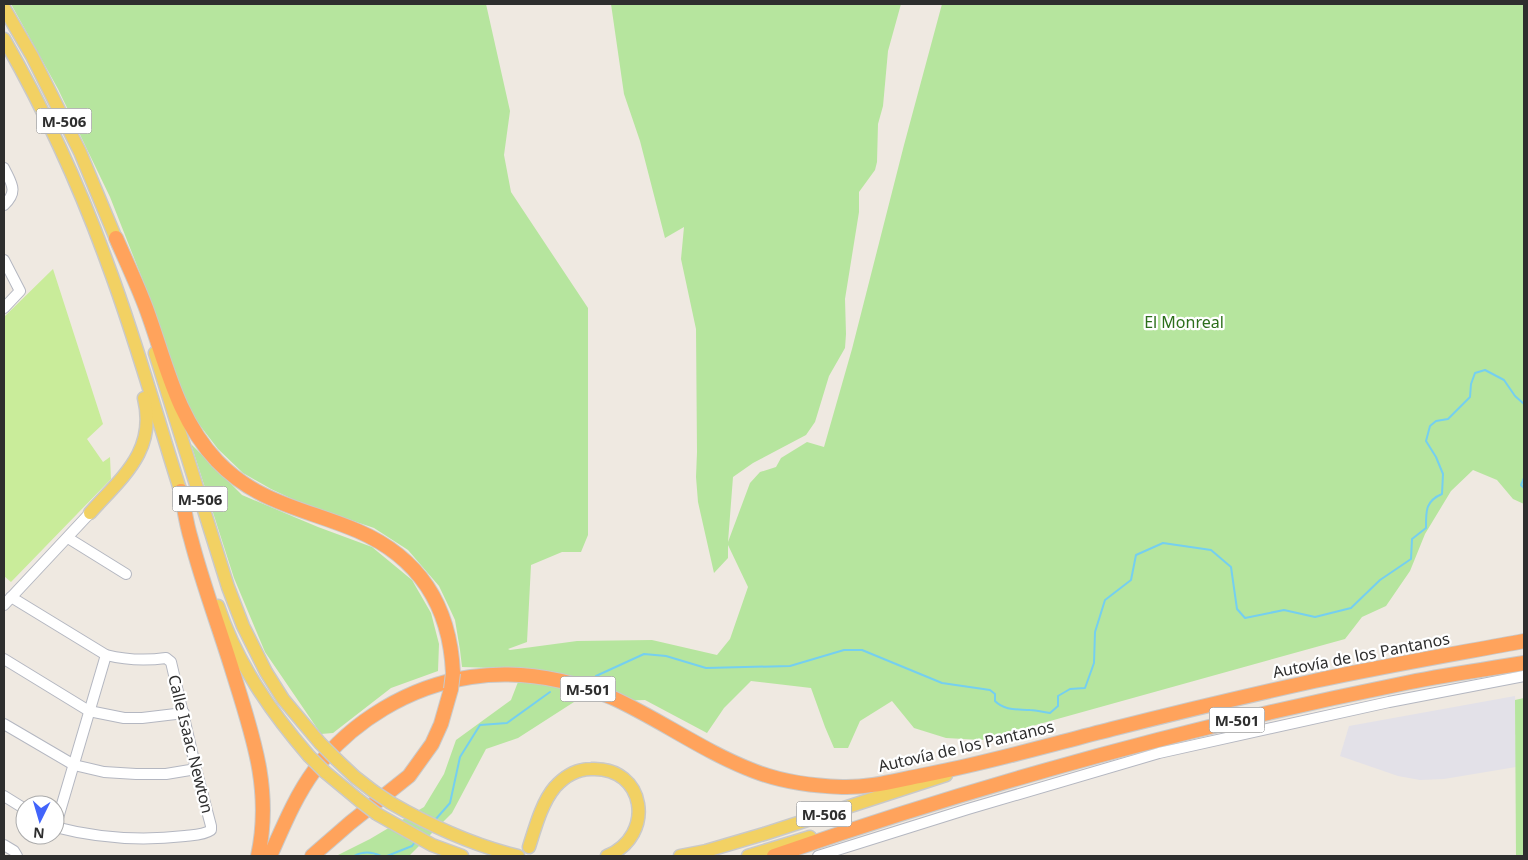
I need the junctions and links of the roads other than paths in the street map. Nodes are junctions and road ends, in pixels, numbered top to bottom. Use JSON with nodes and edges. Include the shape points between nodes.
{"nodes":[{"id":1,"x":4,"y":8,"type":"edge"},
{"id":2,"x":4,"y":39,"type":"edge"},
{"id":3,"x":4,"y":168,"type":"edge"},
{"id":4,"x":4,"y":205,"type":"edge"},
{"id":5,"x":116,"y":238,"type":"junction"},
{"id":6,"x":4,"y":260,"type":"edge"},
{"id":7,"x":4,"y":308,"type":"edge"},
{"id":8,"x":124,"y":311,"type":"junction"},
{"id":9,"x":180,"y":491,"type":"junction"},
{"id":10,"x":90,"y":513,"type":"joint"},
{"id":11,"x":68,"y":538,"type":"junction"},
{"id":12,"x":126,"y":574,"type":"dead end"},
{"id":13,"x":12,"y":597,"type":"junction"},
{"id":14,"x":4,"y":605,"type":"edge"},
{"id":15,"x":1524,"y":641,"type":"edge"},
{"id":16,"x":106,"y":655,"type":"junction"},
{"id":17,"x":4,"y":659,"type":"edge"},
{"id":18,"x":1524,"y":663,"type":"edge"},
{"id":19,"x":1524,"y":676,"type":"edge"},
{"id":20,"x":89,"y":711,"type":"junction"},
{"id":21,"x":184,"y":714,"type":"junction"},
{"id":22,"x":4,"y":724,"type":"edge"},
{"id":23,"x":74,"y":766,"type":"junction"},
{"id":24,"x":967,"y":767,"type":"junction"},
{"id":25,"x":196,"y":769,"type":"junction"},
{"id":26,"x":994,"y":785,"type":"junction"},
{"id":27,"x":65,"y":795,"type":"edge"},
{"id":28,"x":4,"y":796,"type":"edge"},
{"id":29,"x":15,"y":803,"type":"edge"},
{"id":30,"x":65,"y":829,"type":"edge"},
{"id":31,"x":4,"y":845,"type":"edge"},
{"id":32,"x":432,"y":845,"type":"junction"},
{"id":33,"x":529,"y":847,"type":"dead end"},
{"id":34,"x":17,"y":856,"type":"edge"},
{"id":35,"x":258,"y":856,"type":"edge"},
{"id":36,"x":270,"y":856,"type":"edge"},
{"id":37,"x":312,"y":856,"type":"edge"},
{"id":38,"x":447,"y":856,"type":"edge"},
{"id":39,"x":462,"y":856,"type":"edge"},
{"id":40,"x":518,"y":856,"type":"edge"},
{"id":41,"x":607,"y":856,"type":"edge"},
{"id":42,"x":680,"y":856,"type":"edge"},
{"id":43,"x":748,"y":856,"type":"edge"},
{"id":44,"x":774,"y":856,"type":"edge"},
{"id":45,"x":820,"y":856,"type":"edge"}],
"edges":[{"from":1,"to":5,"type":"main road","number":"M-506","via":[[80,152]]},
{"from":2,"to":8,"type":"main road","number":"M-506","via":[[66,160]]},
{"from":3,"to":4,"type":"street","via":[[13,187],[11,198]]},
{"from":5,"to":37,"type":"highway","bridge":true,"via":[[146,307],[186,419],[204,447],[249,488],[290,508],[356,530],[397,554],[425,583],[446,626],[453,673],[441,724],[432,744],[409,776]]},
{"from":5,"to":40,"type":"main road","number":"M-506","bridge":true,"via":[[225,578],[243,626],[283,699],[320,744],[373,791],[444,831],[474,844]]},
{"from":6,"to":7,"type":"street","via":[[20,291]]},
{"from":8,"to":9,"type":"main road","number":"M-506"},
{"from":8,"to":10,"type":"main road","via":[[148,411],[146,438],[132,465]]},
{"from":9,"to":32,"type":"main road","number":"M-506","bridge":true,"via":[[221,616],[240,658],[271,710],[325,772],[377,814]]},
{"from":9,"to":35,"type":"highway","via":[[191,540],[253,737],[262,776],[263,810]]},
{"from":10,"to":11,"type":"street"},
{"from":11,"to":12,"type":"street"},
{"from":11,"to":13,"type":"street"},
{"from":13,"to":14,"type":"street"},
{"from":13,"to":16,"type":"street"},
{"from":15,"to":24,"type":"highway","name":"Autovía de los Pantanos","number":"M-501","via":[[1230,700]]},
{"from":16,"to":20,"type":"street"},
{"from":16,"to":21,"type":"street","name":"Calle Isaac Newton","via":[[120,659],[169,660]]},
{"from":17,"to":20,"type":"street"},
{"from":18,"to":26,"type":"highway","number":"M-501","via":[[1403,683],[1253,716]]},
{"from":19,"to":45,"type":"street","via":[[1389,702],[1160,753]]},
{"from":20,"to":21,"type":"street","via":[[124,718]]},
{"from":20,"to":23,"type":"street"},
{"from":21,"to":25,"type":"street","name":"Calle Isaac Newton"},
{"from":22,"to":23,"type":"street"},
{"from":23,"to":25,"type":"street","via":[[136,774]]},
{"from":23,"to":27,"type":"street"},
{"from":24,"to":36,"type":"highway","name":"Autovía de los Pantanos","number":"M-501","via":[[870,786],[812,785],[736,764],[612,698],[579,686],[530,675],[470,677],[401,699],[363,723],[333,748],[299,794]]},
{"from":24,"to":42,"type":"main road","number":"M-506","via":[[764,834]]},
{"from":25,"to":30,"type":"street","name":"Calle Isaac Newton","via":[[211,830],[174,837],[134,839]]},
{"from":26,"to":43,"type":"main road","number":"M-506","via":[[937,798]]},
{"from":26,"to":44,"type":"highway","number":"M-501"},
{"from":28,"to":29,"type":"street"},
{"from":31,"to":34,"type":"street"},
{"from":32,"to":38,"type":"main road"},
{"from":32,"to":39,"type":"main road","number":"M-506"},
{"from":33,"to":41,"type":"main road","via":[[554,788],[581,769],[599,768],[616,772],[628,783],[636,796],[639,810],[637,826],[629,841]]}]}
